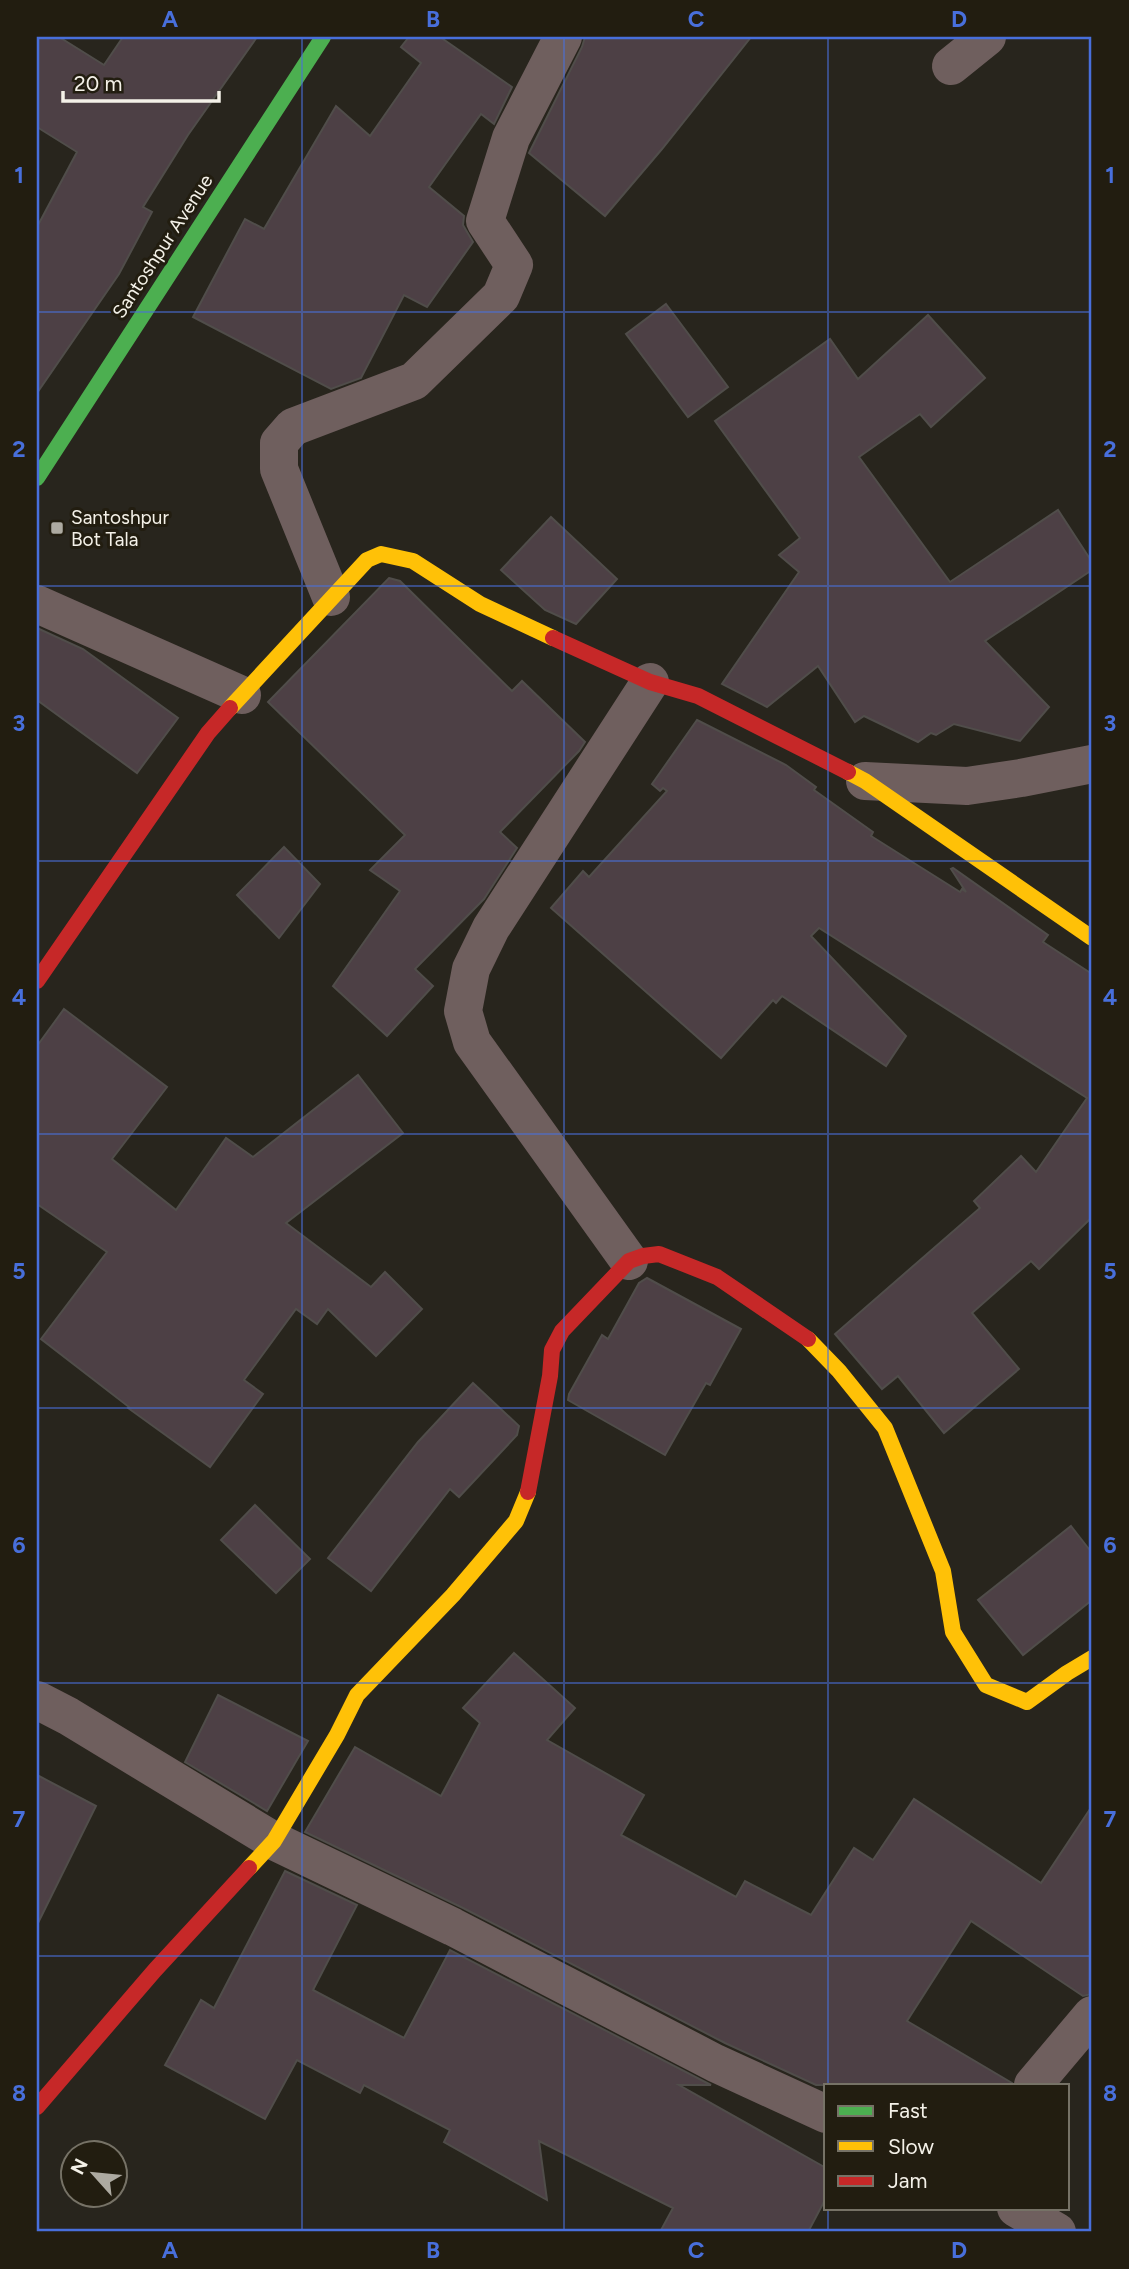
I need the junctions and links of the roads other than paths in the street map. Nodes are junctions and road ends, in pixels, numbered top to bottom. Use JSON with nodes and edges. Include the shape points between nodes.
{"nodes":[{"id":1,"x":323,"y":37,"type":"edge"},
{"id":2,"x":563,"y":37,"type":"edge"},
{"id":3,"x":987,"y":37,"type":"edge"},
{"id":4,"x":951,"y":66,"type":"dead end"},
{"id":5,"x":37,"y":478,"type":"edge"},
{"id":6,"x":331,"y":597,"type":"junction"},
{"id":7,"x":37,"y":604,"type":"edge"},
{"id":8,"x":650,"y":682,"type":"junction"},
{"id":9,"x":242,"y":695,"type":"junction"},
{"id":10,"x":1092,"y":764,"type":"edge"},
{"id":11,"x":865,"y":781,"type":"junction"},
{"id":12,"x":1092,"y":938,"type":"edge"},
{"id":13,"x":37,"y":981,"type":"edge"},
{"id":14,"x":629,"y":1261,"type":"junction"},
{"id":15,"x":1092,"y":1658,"type":"edge"},
{"id":16,"x":37,"y":1700,"type":"edge"},
{"id":17,"x":274,"y":1841,"type":"junction"},
{"id":18,"x":1092,"y":2015,"type":"edge"},
{"id":19,"x":1034,"y":2084,"type":"edge"},
{"id":20,"x":37,"y":2107,"type":"edge"},
{"id":21,"x":824,"y":2112,"type":"edge"},
{"id":22,"x":1019,"y":2210,"type":"edge"},
{"id":23,"x":1057,"y":2232,"type":"edge"}],
"edges":[{"from":1,"to":5,"type":"street","name":"Santoshpur Avenue"},
{"from":2,"to":6,"type":"street","via":[[511,138],[485,221],[514,265],[501,296],[414,381],[293,427],[279,443],[279,469]]},
{"from":3,"to":4,"type":"street"},
{"from":6,"to":8,"type":"street","via":[[367,561],[381,554],[396,556],[413,561],[480,604]]},
{"from":6,"to":9,"type":"street"},
{"from":7,"to":9,"type":"street"},
{"from":8,"to":11,"type":"street","via":[[698,696]]},
{"from":8,"to":14,"type":"street","via":[[491,928],[471,969],[463,1011],[472,1042]]},
{"from":9,"to":13,"type":"street","via":[[208,733]]},
{"from":10,"to":11,"type":"street","via":[[967,786]]},
{"from":11,"to":12,"type":"street"},
{"from":14,"to":15,"type":"street","via":[[659,1254],[717,1277],[803,1334],[839,1371],[885,1428],[943,1571],[953,1632],[986,1685],[1027,1702]]},
{"from":14,"to":17,"type":"street","via":[[562,1331],[552,1350],[529,1491],[516,1521],[357,1695]]},
{"from":16,"to":17,"type":"street"},
{"from":17,"to":20,"type":"street"},
{"from":17,"to":21,"type":"street","via":[[453,1927],[715,2063]]},
{"from":18,"to":19,"type":"street"},
{"from":22,"to":23,"type":"street"}]}
